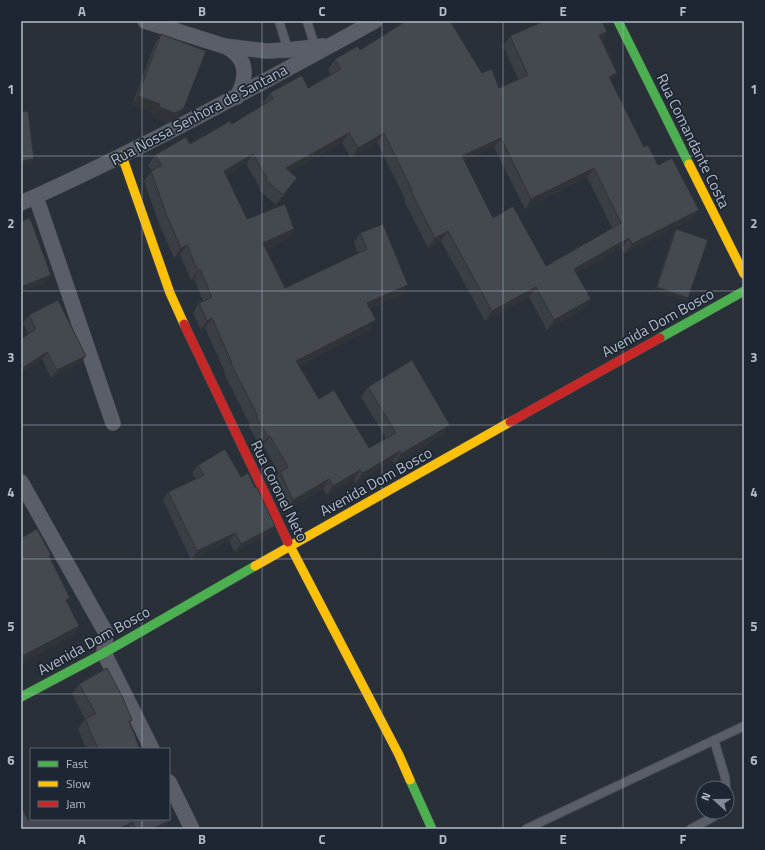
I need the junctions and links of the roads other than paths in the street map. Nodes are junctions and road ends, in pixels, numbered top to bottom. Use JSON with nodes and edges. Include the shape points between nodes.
{"nodes":[{"id":1,"x":145,"y":21,"type":"edge"},
{"id":2,"x":280,"y":21,"type":"edge"},
{"id":3,"x":307,"y":21,"type":"edge"},
{"id":4,"x":375,"y":21,"type":"edge"},
{"id":5,"x":618,"y":21,"type":"edge"},
{"id":6,"x":333,"y":44,"type":"junction"},
{"id":7,"x":224,"y":46,"type":"junction"},
{"id":8,"x":315,"y":48,"type":"junction"},
{"id":9,"x":288,"y":50,"type":"junction"},
{"id":10,"x":237,"y":97,"type":"junction"},
{"id":11,"x":122,"y":156,"type":"junction"},
{"id":12,"x":36,"y":197,"type":"junction"},
{"id":13,"x":21,"y":203,"type":"edge"},
{"id":14,"x":744,"y":274,"type":"edge"},
{"id":15,"x":744,"y":291,"type":"edge"},
{"id":16,"x":113,"y":423,"type":"dead end"},
{"id":17,"x":21,"y":482,"type":"edge"},
{"id":18,"x":290,"y":546,"type":"junction"},
{"id":19,"x":104,"y":653,"type":"junction"},
{"id":20,"x":21,"y":697,"type":"edge"},
{"id":21,"x":744,"y":726,"type":"edge"},
{"id":22,"x":714,"y":740,"type":"junction"},
{"id":23,"x":152,"y":748,"type":"edge"},
{"id":24,"x":725,"y":780,"type":"edge"},
{"id":25,"x":170,"y":784,"type":"edge"},
{"id":26,"x":709,"y":820,"type":"edge"},
{"id":27,"x":192,"y":829,"type":"edge"},
{"id":28,"x":432,"y":829,"type":"edge"},
{"id":29,"x":526,"y":829,"type":"edge"},
{"id":30,"x":691,"y":829,"type":"edge"}],
"edges":[{"from":1,"to":7,"type":"street"},
{"from":2,"to":9,"type":"lane"},
{"from":3,"to":8,"type":"lane"},
{"from":4,"to":6,"type":"street","name":"Rua Nossa Senhora de Santana"},
{"from":5,"to":14,"type":"street","name":"Rua Comandante Costa"},
{"from":6,"to":8,"type":"street"},
{"from":6,"to":10,"type":"street","name":"Rua Nossa Senhora de Santana"},
{"from":7,"to":9,"type":"street","via":[[266,51]]},
{"from":7,"to":10,"type":"street","via":[[236,53],[242,61],[244,77]]},
{"from":8,"to":9,"type":"street"},
{"from":10,"to":11,"type":"street","name":"Rua Nossa Senhora de Santana"},
{"from":11,"to":12,"type":"street","name":"Rua Nossa Senhora de Santana"},
{"from":11,"to":18,"type":"street","name":"Rua Coronel Neto","via":[[170,293]]},
{"from":12,"to":13,"type":"street","name":"Rua Nossa Senhora de Santana"},
{"from":12,"to":16,"type":"street"},
{"from":15,"to":18,"type":"street","name":"Avenida Dom Bosco"},
{"from":17,"to":19,"type":"street","via":[[106,633]]},
{"from":18,"to":19,"type":"street","name":"Avenida Dom Bosco"},
{"from":18,"to":28,"type":"street","name":"Rua Coronel Neto","via":[[399,755]]},
{"from":19,"to":20,"type":"street","name":"Avenida Dom Bosco"},
{"from":19,"to":23,"type":"street"},
{"from":21,"to":22,"type":"lane"},
{"from":22,"to":24,"type":"lane"},
{"from":22,"to":29,"type":"lane"},
{"from":25,"to":27,"type":"street"},
{"from":26,"to":30,"type":"lane"}]}
